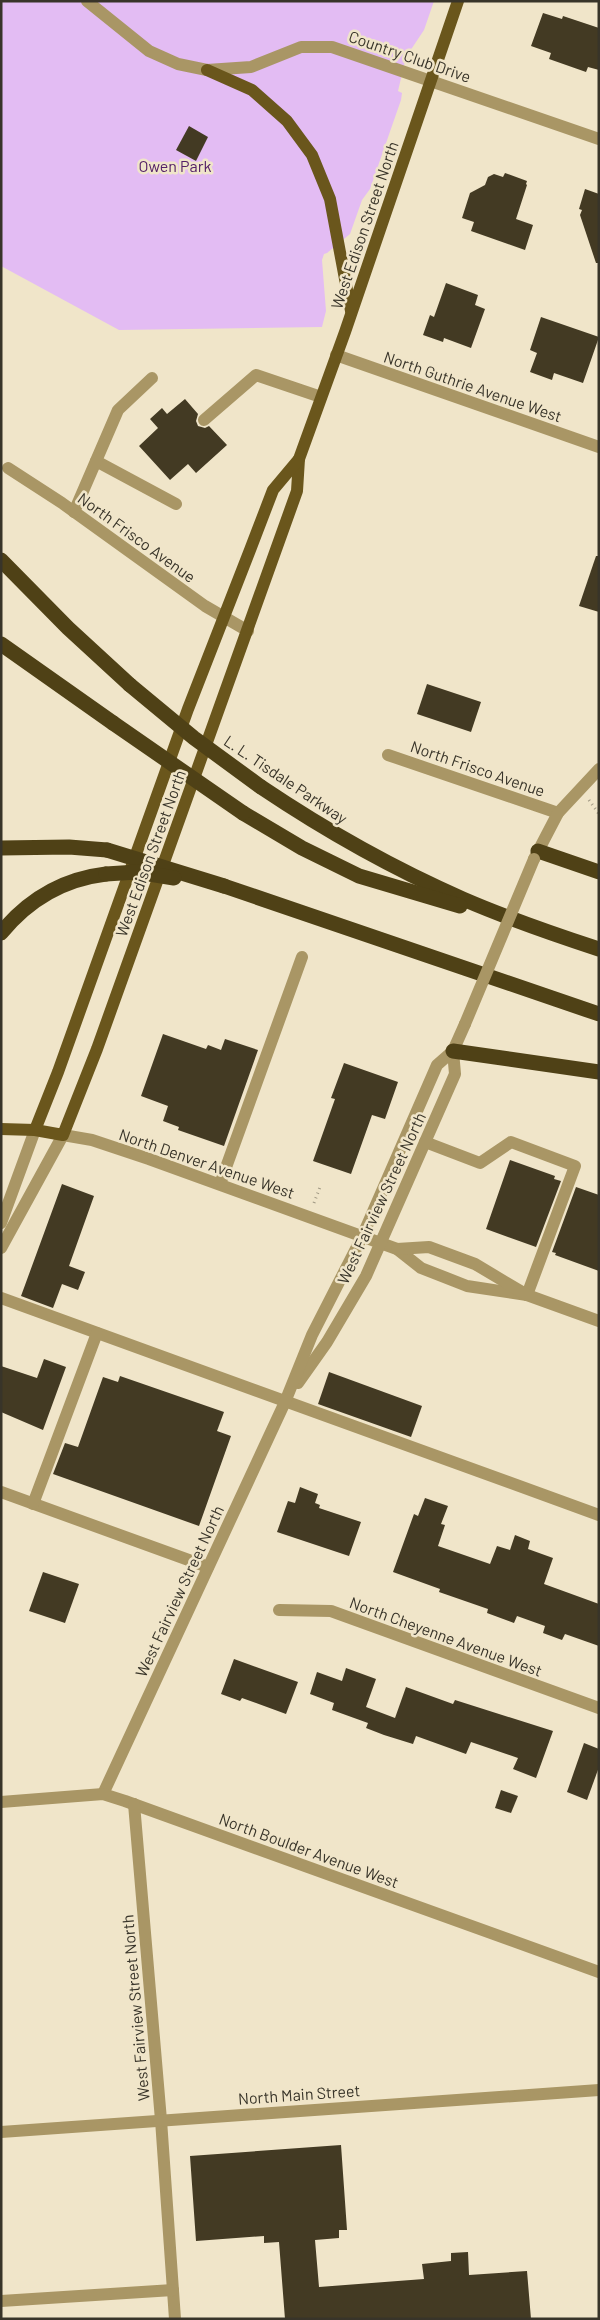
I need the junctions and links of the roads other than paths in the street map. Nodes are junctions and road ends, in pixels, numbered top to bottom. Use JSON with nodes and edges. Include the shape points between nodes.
{"nodes":[{"id":1,"x":87,"y":1,"type":"edge"},
{"id":2,"x":458,"y":1,"type":"edge"},
{"id":3,"x":207,"y":70,"type":"junction"},
{"id":4,"x":431,"y":80,"type":"junction"},
{"id":5,"x":599,"y":139,"type":"edge"},
{"id":6,"x":351,"y":312,"type":"junction"},
{"id":7,"x":336,"y":356,"type":"junction"},
{"id":8,"x":152,"y":378,"type":"dead end"},
{"id":9,"x":321,"y":397,"type":"junction"},
{"id":10,"x":204,"y":420,"type":"dead end"},
{"id":11,"x":599,"y":447,"type":"edge"},
{"id":12,"x":299,"y":459,"type":"junction"},
{"id":13,"x":96,"y":461,"type":"junction"},
{"id":14,"x":8,"y":468,"type":"dead end"},
{"id":15,"x":176,"y":504,"type":"dead end"},
{"id":16,"x":74,"y":512,"type":"junction"},
{"id":17,"x":2,"y":560,"type":"edge"},
{"id":18,"x":223,"y":618,"type":"junction"},
{"id":19,"x":248,"y":631,"type":"junction"},
{"id":20,"x":1,"y":644,"type":"edge"},
{"id":21,"x":388,"y":755,"type":"dead end"},
{"id":22,"x":599,"y":769,"type":"edge"},
{"id":23,"x":558,"y":812,"type":"junction"},
{"id":24,"x":1,"y":848,"type":"edge"},
{"id":25,"x":536,"y":855,"type":"junction"},
{"id":26,"x":599,"y":872,"type":"edge"},
{"id":27,"x":224,"y":886,"type":"junction"},
{"id":28,"x":538,"y":928,"type":"junction"},
{"id":29,"x":1,"y":933,"type":"edge"},
{"id":30,"x":599,"y":949,"type":"edge"},
{"id":31,"x":302,"y":957,"type":"dead end"},
{"id":32,"x":599,"y":1014,"type":"edge"},
{"id":33,"x":453,"y":1050,"type":"junction"},
{"id":34,"x":599,"y":1072,"type":"edge"},
{"id":35,"x":1,"y":1129,"type":"edge"},
{"id":36,"x":35,"y":1130,"type":"junction"},
{"id":37,"x":63,"y":1135,"type":"junction"},
{"id":38,"x":425,"y":1142,"type":"junction"},
{"id":39,"x":220,"y":1184,"type":"junction"},
{"id":40,"x":1,"y":1223,"type":"edge"},
{"id":41,"x":362,"y":1237,"type":"junction"},
{"id":42,"x":381,"y":1244,"type":"junction"},
{"id":43,"x":1,"y":1248,"type":"edge"},
{"id":44,"x":397,"y":1249,"type":"junction"},
{"id":45,"x":527,"y":1295,"type":"junction"},
{"id":46,"x":1,"y":1298,"type":"edge"},
{"id":47,"x":599,"y":1321,"type":"edge"},
{"id":48,"x":96,"y":1333,"type":"junction"},
{"id":49,"x":285,"y":1402,"type":"junction"},
{"id":50,"x":1,"y":1492,"type":"edge"},
{"id":51,"x":33,"y":1504,"type":"junction"},
{"id":52,"x":599,"y":1515,"type":"edge"},
{"id":53,"x":208,"y":1567,"type":"junction"},
{"id":54,"x":279,"y":1610,"type":"dead end"},
{"id":55,"x":599,"y":1708,"type":"edge"},
{"id":56,"x":103,"y":1794,"type":"junction"},
{"id":57,"x":1,"y":1802,"type":"edge"},
{"id":58,"x":134,"y":1804,"type":"junction"},
{"id":59,"x":599,"y":1972,"type":"edge"},
{"id":60,"x":599,"y":2090,"type":"edge"},
{"id":61,"x":161,"y":2120,"type":"junction"},
{"id":62,"x":1,"y":2132,"type":"edge"},
{"id":63,"x":173,"y":2290,"type":"junction"},
{"id":64,"x":1,"y":2301,"type":"edge"},
{"id":65,"x":174,"y":2319,"type":"edge"}],
"edges":[{"from":1,"to":3,"type":"street","name":"Country Club Drive","via":[[149,52],[178,64]]},
{"from":2,"to":4,"type":"main road","name":"West Edison Street North"},
{"from":3,"to":4,"type":"street","name":"Country Club Drive","via":[[251,68],[301,47],[332,47]]},
{"from":3,"to":6,"type":"main road","via":[[252,90],[287,120],[312,155],[330,199]]},
{"from":4,"to":5,"type":"street","name":"Country Club Drive"},
{"from":4,"to":6,"type":"main road","name":"West Edison Street North"},
{"from":6,"to":7,"type":"main road","name":"West Edison Street North"},
{"from":7,"to":9,"type":"main road","name":"West Edison Street North"},
{"from":7,"to":11,"type":"street","name":"North Guthrie Avenue West"},
{"from":8,"to":13,"type":"street","via":[[118,410]]},
{"from":9,"to":10,"type":"street","via":[[256,375]]},
{"from":9,"to":12,"type":"main road","name":"West Edison Street North"},
{"from":12,"to":18,"type":"main road","name":"West Edison Street North","via":[[274,490]]},
{"from":12,"to":19,"type":"main road","name":"West Edison Street North","via":[[297,492]]},
{"from":13,"to":15,"type":"street"},
{"from":13,"to":16,"type":"street"},
{"from":14,"to":16,"type":"street","name":"North Frisco Avenue"},
{"from":16,"to":18,"type":"street","name":"North Frisco Avenue"},
{"from":17,"to":28,"type":"highway","name":"L. L. Tisdale Parkway","bridge":true,"via":[[68,628],[130,685],[260,787],[310,820],[396,867],[464,900]]},
{"from":18,"to":19,"type":"street","name":"North Frisco Avenue"},
{"from":18,"to":36,"type":"main road","name":"West Edison Street North"},
{"from":19,"to":37,"type":"main road","name":"West Edison Street North"},
{"from":20,"to":28,"type":"highway","bridge":true,"via":[[243,813],[302,848],[359,876]]},
{"from":21,"to":23,"type":"street","name":"North Frisco Avenue"},
{"from":22,"to":23,"type":"street","name":"West Fairview Street North"},
{"from":23,"to":25,"type":"street","name":"West Fairview Street North"},
{"from":24,"to":27,"type":"highway","bridge":true,"via":[[69,846],[107,850]]},
{"from":25,"to":26,"type":"highway"},
{"from":25,"to":33,"type":"street","name":"West Fairview Street North","bridge":true},
{"from":27,"to":29,"type":"highway","bridge":true,"via":[[137,872],[88,876],[51,890],[12,919]]},
{"from":27,"to":32,"type":"highway"},
{"from":28,"to":30,"type":"highway","name":"L. L. Tisdale Parkway"},
{"from":31,"to":39,"type":"street"},
{"from":33,"to":34,"type":"highway"},
{"from":33,"to":38,"type":"street","name":"West Fairview Street North","via":[[455,1074]]},
{"from":33,"to":41,"type":"street","name":"West Fairview Street North","via":[[437,1065]]},
{"from":35,"to":36,"type":"main road","name":"North Denver Avenue West"},
{"from":36,"to":37,"type":"main road","name":"North Denver Avenue West"},
{"from":36,"to":40,"type":"street","name":"West Edison Street North"},
{"from":37,"to":39,"type":"street","name":"North Denver Avenue West","via":[[92,1140]]},
{"from":37,"to":43,"type":"street","name":"West Edison Street North"},
{"from":38,"to":42,"type":"street","name":"West Fairview Street North"},
{"from":38,"to":45,"type":"street","via":[[480,1163],[511,1142],[575,1166]]},
{"from":39,"to":41,"type":"street","name":"North Denver Avenue West"},
{"from":41,"to":42,"type":"street","name":"North Denver Avenue West"},
{"from":41,"to":49,"type":"street","name":"West Fairview Street North","via":[[312,1335]]},
{"from":42,"to":44,"type":"street","name":"North Denver Avenue West"},
{"from":42,"to":49,"type":"street","name":"West Fairview Street North","via":[[327,1342]]},
{"from":44,"to":45,"type":"street","name":"North Denver Avenue West","via":[[421,1268],[467,1286]]},
{"from":44,"to":45,"type":"street","name":"North Denver Avenue West","via":[[429,1247],[475,1264]]},
{"from":45,"to":47,"type":"street","name":"North Denver Avenue West"},
{"from":46,"to":48,"type":"street"},
{"from":48,"to":49,"type":"street"},
{"from":48,"to":51,"type":"street"},
{"from":49,"to":52,"type":"street"},
{"from":49,"to":53,"type":"street","name":"West Fairview Street North"},
{"from":50,"to":51,"type":"street"},
{"from":51,"to":53,"type":"street"},
{"from":53,"to":56,"type":"street","name":"West Fairview Street North"},
{"from":54,"to":55,"type":"street","name":"North Cheyenne Avenue West","via":[[331,1611]]},
{"from":56,"to":57,"type":"street","name":"North Boulder Avenue West"},
{"from":56,"to":58,"type":"street","name":"North Boulder Avenue West"},
{"from":58,"to":59,"type":"street","name":"North Boulder Avenue West"},
{"from":58,"to":61,"type":"street","name":"West Fairview Street North"},
{"from":60,"to":61,"type":"street","name":"North Main Street"},
{"from":61,"to":62,"type":"street","name":"North Main Street"},
{"from":61,"to":63,"type":"street","name":"West Fairview Street North"},
{"from":63,"to":64,"type":"street"},
{"from":63,"to":65,"type":"street","name":"West Fairview Street North"}]}
